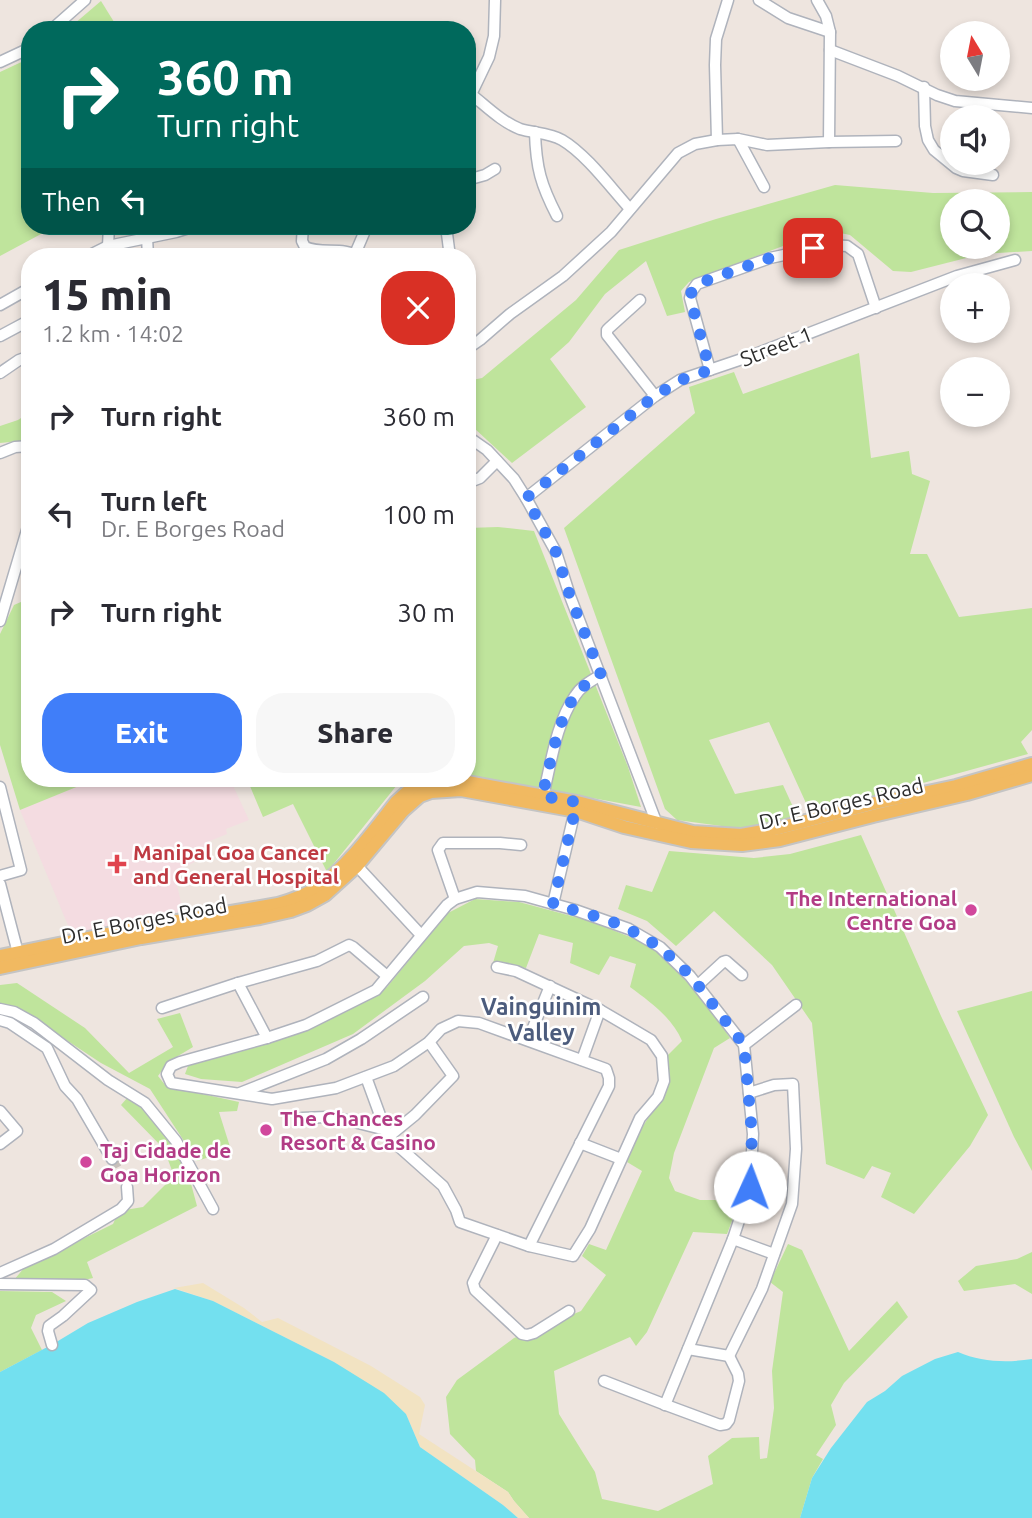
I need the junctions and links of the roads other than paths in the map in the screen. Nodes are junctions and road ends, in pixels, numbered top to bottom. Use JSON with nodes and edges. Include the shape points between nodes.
{"nodes":[{"id":1,"x":85,"y":0,"type":"edge"},
{"id":2,"x":495,"y":0,"type":"edge"},
{"id":3,"x":728,"y":0,"type":"edge"},
{"id":4,"x":759,"y":0,"type":"edge"},
{"id":5,"x":817,"y":0,"type":"edge"},
{"id":6,"x":61,"y":21,"type":"edge"},
{"id":7,"x":830,"y":32,"type":"junction"},
{"id":8,"x":830,"y":50,"type":"junction"},
{"id":9,"x":21,"y":52,"type":"edge"},
{"id":10,"x":0,"y":62,"type":"edge"},
{"id":11,"x":476,"y":86,"type":"edge"},
{"id":12,"x":923,"y":87,"type":"junction"},
{"id":13,"x":476,"y":103,"type":"edge"},
{"id":14,"x":1032,"y":108,"type":"edge"},
{"id":15,"x":534,"y":132,"type":"junction"},
{"id":16,"x":717,"y":139,"type":"junction"},
{"id":17,"x":738,"y":139,"type":"junction"},
{"id":18,"x":896,"y":141,"type":"dead end"},
{"id":19,"x":829,"y":142,"type":"junction"},
{"id":20,"x":940,"y":155,"type":"edge"},
{"id":21,"x":495,"y":169,"type":"dead end"},
{"id":22,"x":476,"y":178,"type":"edge"},
{"id":23,"x":764,"y":187,"type":"dead end"},
{"id":24,"x":630,"y":209,"type":"junction"},
{"id":25,"x":557,"y":216,"type":"dead end"},
{"id":26,"x":108,"y":235,"type":"edge"},
{"id":27,"x":159,"y":235,"type":"edge"},
{"id":28,"x":147,"y":237,"type":"junction"},
{"id":29,"x":108,"y":246,"type":"junction"},
{"id":30,"x":104,"y":248,"type":"edge"},
{"id":31,"x":148,"y":248,"type":"edge"},
{"id":32,"x":1015,"y":260,"type":"dead end"},
{"id":33,"x":21,"y":293,"type":"edge"},
{"id":34,"x":640,"y":300,"type":"dead end"},
{"id":35,"x":0,"y":305,"type":"edge"},
{"id":36,"x":876,"y":308,"type":"junction"},
{"id":37,"x":21,"y":325,"type":"edge"},
{"id":38,"x":0,"y":336,"type":"edge"},
{"id":39,"x":476,"y":343,"type":"edge"},
{"id":40,"x":21,"y":359,"type":"edge"},
{"id":41,"x":710,"y":370,"type":"junction"},
{"id":42,"x":0,"y":373,"type":"edge"},
{"id":43,"x":655,"y":396,"type":"junction"},
{"id":44,"x":476,"y":443,"type":"edge"},
{"id":45,"x":21,"y":447,"type":"edge"},
{"id":46,"x":0,"y":453,"type":"edge"},
{"id":47,"x":497,"y":461,"type":"junction"},
{"id":48,"x":476,"y":480,"type":"edge"},
{"id":49,"x":526,"y":498,"type":"junction"},
{"id":50,"x":21,"y":550,"type":"edge"},
{"id":51,"x":0,"y":621,"type":"edge"},
{"id":52,"x":601,"y":675,"type":"junction"},
{"id":53,"x":1032,"y":764,"type":"edge"},
{"id":54,"x":1032,"y":775,"type":"edge"},
{"id":55,"x":476,"y":784,"type":"edge"},
{"id":56,"x":417,"y":787,"type":"edge"},
{"id":57,"x":0,"y":788,"type":"edge"},
{"id":58,"x":542,"y":796,"type":"junction"},
{"id":59,"x":576,"y":807,"type":"junction"},
{"id":60,"x":657,"y":824,"type":"junction"},
{"id":61,"x":522,"y":845,"type":"dead end"},
{"id":62,"x":357,"y":866,"type":"junction"},
{"id":63,"x":0,"y":876,"type":"edge"},
{"id":64,"x":0,"y":884,"type":"edge"},
{"id":65,"x":456,"y":899,"type":"junction"},
{"id":66,"x":553,"y":904,"type":"junction"},
{"id":67,"x":421,"y":935,"type":"junction"},
{"id":68,"x":18,"y":953,"type":"junction"},
{"id":69,"x":0,"y":956,"type":"edge"},
{"id":70,"x":497,"y":967,"type":"dead end"},
{"id":71,"x":0,"y":968,"type":"edge"},
{"id":72,"x":742,"y":975,"type":"dead end"},
{"id":73,"x":387,"y":976,"type":"junction"},
{"id":74,"x":239,"y":983,"type":"junction"},
{"id":75,"x":698,"y":985,"type":"junction"},
{"id":76,"x":550,"y":986,"type":"junction"},
{"id":77,"x":422,"y":998,"type":"dead end"},
{"id":78,"x":796,"y":1005,"type":"dead end"},
{"id":79,"x":162,"y":1008,"type":"dead end"},
{"id":80,"x":0,"y":1009,"type":"edge"},
{"id":81,"x":600,"y":1010,"type":"junction"},
{"id":82,"x":0,"y":1020,"type":"edge"},
{"id":83,"x":267,"y":1038,"type":"junction"},
{"id":84,"x":528,"y":1040,"type":"junction"},
{"id":85,"x":429,"y":1041,"type":"junction"},
{"id":86,"x":744,"y":1045,"type":"junction"},
{"id":87,"x":582,"y":1060,"type":"junction"},
{"id":88,"x":366,"y":1077,"type":"junction"},
{"id":89,"x":240,"y":1094,"type":"junction"},
{"id":90,"x":749,"y":1094,"type":"junction"},
{"id":91,"x":0,"y":1111,"type":"edge"},
{"id":92,"x":302,"y":1118,"type":"dead end"},
{"id":93,"x":387,"y":1133,"type":"junction"},
{"id":94,"x":580,"y":1143,"type":"junction"},
{"id":95,"x":0,"y":1144,"type":"edge"},
{"id":96,"x":112,"y":1159,"type":"tunnel mouth"},
{"id":97,"x":621,"y":1159,"type":"junction"},
{"id":98,"x":127,"y":1187,"type":"dead end"},
{"id":99,"x":213,"y":1209,"type":"dead end"},
{"id":100,"x":497,"y":1235,"type":"junction"},
{"id":101,"x":733,"y":1240,"type":"junction"},
{"id":102,"x":529,"y":1246,"type":"junction"},
{"id":103,"x":774,"y":1254,"type":"junction"},
{"id":104,"x":0,"y":1273,"type":"edge"},
{"id":105,"x":0,"y":1284,"type":"edge"},
{"id":106,"x":569,"y":1311,"type":"dead end"},
{"id":107,"x":52,"y":1345,"type":"dead end"},
{"id":108,"x":688,"y":1349,"type":"junction"},
{"id":109,"x":729,"y":1356,"type":"junction"},
{"id":110,"x":604,"y":1381,"type":"dead end"},
{"id":111,"x":665,"y":1405,"type":"junction"}],
"edges":[{"from":1,"to":6,"type":"street"},
{"from":2,"to":11,"type":"street","via":[[494,36]]},
{"from":3,"to":16,"type":"street","via":[[716,39]]},
{"from":4,"to":7,"type":"street","via":[[788,18]]},
{"from":5,"to":7,"type":"street"},
{"from":7,"to":8,"type":"street"},
{"from":8,"to":12,"type":"street"},
{"from":8,"to":19,"type":"street"},
{"from":9,"to":10,"type":"street"},
{"from":12,"to":14,"type":"street","via":[[955,101]]},
{"from":12,"to":20,"type":"street","via":[[928,140]]},
{"from":13,"to":15,"type":"street","via":[[505,122]]},
{"from":15,"to":24,"type":"street","via":[[559,138],[573,148]]},
{"from":15,"to":25,"type":"street","via":[[538,171]]},
{"from":16,"to":17,"type":"street"},
{"from":16,"to":24,"type":"street","via":[[678,152]]},
{"from":17,"to":19,"type":"street","via":[[767,145]]},
{"from":17,"to":23,"type":"street"},
{"from":18,"to":19,"type":"street"},
{"from":21,"to":22,"type":"street"},
{"from":24,"to":39,"type":"street","via":[[563,276]]},
{"from":26,"to":29,"type":"street"},
{"from":27,"to":28,"type":"street"},
{"from":28,"to":29,"type":"street"},
{"from":28,"to":31,"type":"street"},
{"from":29,"to":30,"type":"street"},
{"from":32,"to":36,"type":"street","name":"Street 1","via":[[957,276]]},
{"from":33,"to":35,"type":"street"},
{"from":34,"to":43,"type":"street","via":[[607,335]]},
{"from":36,"to":41,"type":"street","name":"Street 1"},
{"from":36,"to":41,"type":"street","via":[[858,254],[847,246],[770,258],[697,284],[690,298]]},
{"from":37,"to":38,"type":"street"},
{"from":40,"to":42,"type":"street"},
{"from":41,"to":43,"type":"street","name":"Street 1"},
{"from":43,"to":49,"type":"street","name":"Street 1"},
{"from":44,"to":47,"type":"street"},
{"from":45,"to":46,"type":"street"},
{"from":47,"to":48,"type":"street"},
{"from":47,"to":49,"type":"street"},
{"from":49,"to":52,"type":"street","via":[[556,552]]},
{"from":50,"to":51,"type":"street"},
{"from":52,"to":58,"type":"street","via":[[575,695],[553,748]]},
{"from":52,"to":60,"type":"street"},
{"from":53,"to":60,"type":"main road","name":"Dr. E Borges Road","via":[[741,835]]},
{"from":54,"to":59,"type":"main road","name":"Dr. E Borges Road","via":[[780,840],[741,845],[691,842],[624,827]]},
{"from":55,"to":58,"type":"main road","name":"Dr. E Borges Road"},
{"from":56,"to":68,"type":"main road","name":"Dr. E Borges Road","via":[[396,802],[343,866],[296,898]]},
{"from":57,"to":63,"type":"street","via":[[21,870]]},
{"from":58,"to":59,"type":"main road","name":"Dr. E Borges Road"},
{"from":59,"to":60,"type":"main road","name":"Dr. E Borges Road"},
{"from":59,"to":62,"type":"main road","name":"Dr. E Borges Road","via":[[461,790],[430,792],[403,811]]},
{"from":59,"to":66,"type":"street"},
{"from":61,"to":65,"type":"street","via":[[443,843],[438,850]]},
{"from":62,"to":67,"type":"street"},
{"from":62,"to":71,"type":"main road","name":"Dr. E Borges Road","via":[[324,895],[291,911]]},
{"from":64,"to":68,"type":"street"},
{"from":65,"to":66,"type":"street","via":[[477,892]]},
{"from":65,"to":67,"type":"street"},
{"from":66,"to":75,"type":"street","via":[[629,929],[660,947]]},
{"from":67,"to":73,"type":"street"},
{"from":68,"to":69,"type":"main road","name":"Dr. E Borges Road"},
{"from":70,"to":76,"type":"street"},
{"from":72,"to":75,"type":"street","via":[[726,961]]},
{"from":73,"to":74,"type":"street","via":[[349,945],[317,961]]},
{"from":73,"to":83,"type":"street","via":[[376,989],[306,1025]]},
{"from":74,"to":79,"type":"street"},
{"from":74,"to":83,"type":"street"},
{"from":75,"to":86,"type":"street"},
{"from":76,"to":81,"type":"street"},
{"from":76,"to":84,"type":"street"},
{"from":77,"to":89,"type":"street","via":[[326,1059]]},
{"from":78,"to":86,"type":"street"},
{"from":80,"to":99,"type":"street","via":[[34,1023],[145,1103],[176,1141]]},
{"from":81,"to":87,"type":"street"},
{"from":81,"to":97,"type":"street","via":[[650,1040],[662,1056],[664,1081],[658,1097],[640,1118]]},
{"from":82,"to":96,"type":"street","via":[[47,1048],[65,1086]]},
{"from":83,"to":89,"type":"street","via":[[180,1062],[167,1074],[171,1083]]},
{"from":84,"to":85,"type":"street","via":[[480,1023],[458,1021]]},
{"from":84,"to":87,"type":"street"},
{"from":85,"to":88,"type":"street","via":[[394,1066]]},
{"from":85,"to":93,"type":"street","via":[[453,1076],[415,1115]]},
{"from":86,"to":90,"type":"street"},
{"from":87,"to":94,"type":"street","via":[[606,1069],[609,1086]]},
{"from":88,"to":89,"type":"street","via":[[336,1088],[272,1099]]},
{"from":88,"to":93,"type":"street"},
{"from":90,"to":101,"type":"street","via":[[750,1187]]},
{"from":90,"to":103,"type":"street","via":[[793,1084],[796,1149],[792,1204]]},
{"from":91,"to":95,"type":"street","via":[[17,1131]]},
{"from":92,"to":93,"type":"street","via":[[342,1119]]},
{"from":93,"to":100,"type":"street","via":[[443,1186],[460,1222]]},
{"from":94,"to":97,"type":"street"},
{"from":94,"to":102,"type":"street"},
{"from":97,"to":102,"type":"street","via":[[573,1256]]},
{"from":98,"to":104,"type":"street","via":[[128,1201],[121,1209],[54,1249]]},
{"from":100,"to":102,"type":"street"},
{"from":100,"to":106,"type":"street","via":[[473,1283],[475,1290],[522,1334],[534,1333]]},
{"from":101,"to":103,"type":"street"},
{"from":101,"to":108,"type":"street"},
{"from":103,"to":109,"type":"street"},
{"from":105,"to":107,"type":"street","via":[[85,1284],[91,1290],[49,1326]]},
{"from":108,"to":109,"type":"street"},
{"from":108,"to":111,"type":"street"},
{"from":109,"to":111,"type":"street","via":[[739,1381],[726,1424]]},
{"from":110,"to":111,"type":"street"}]}
